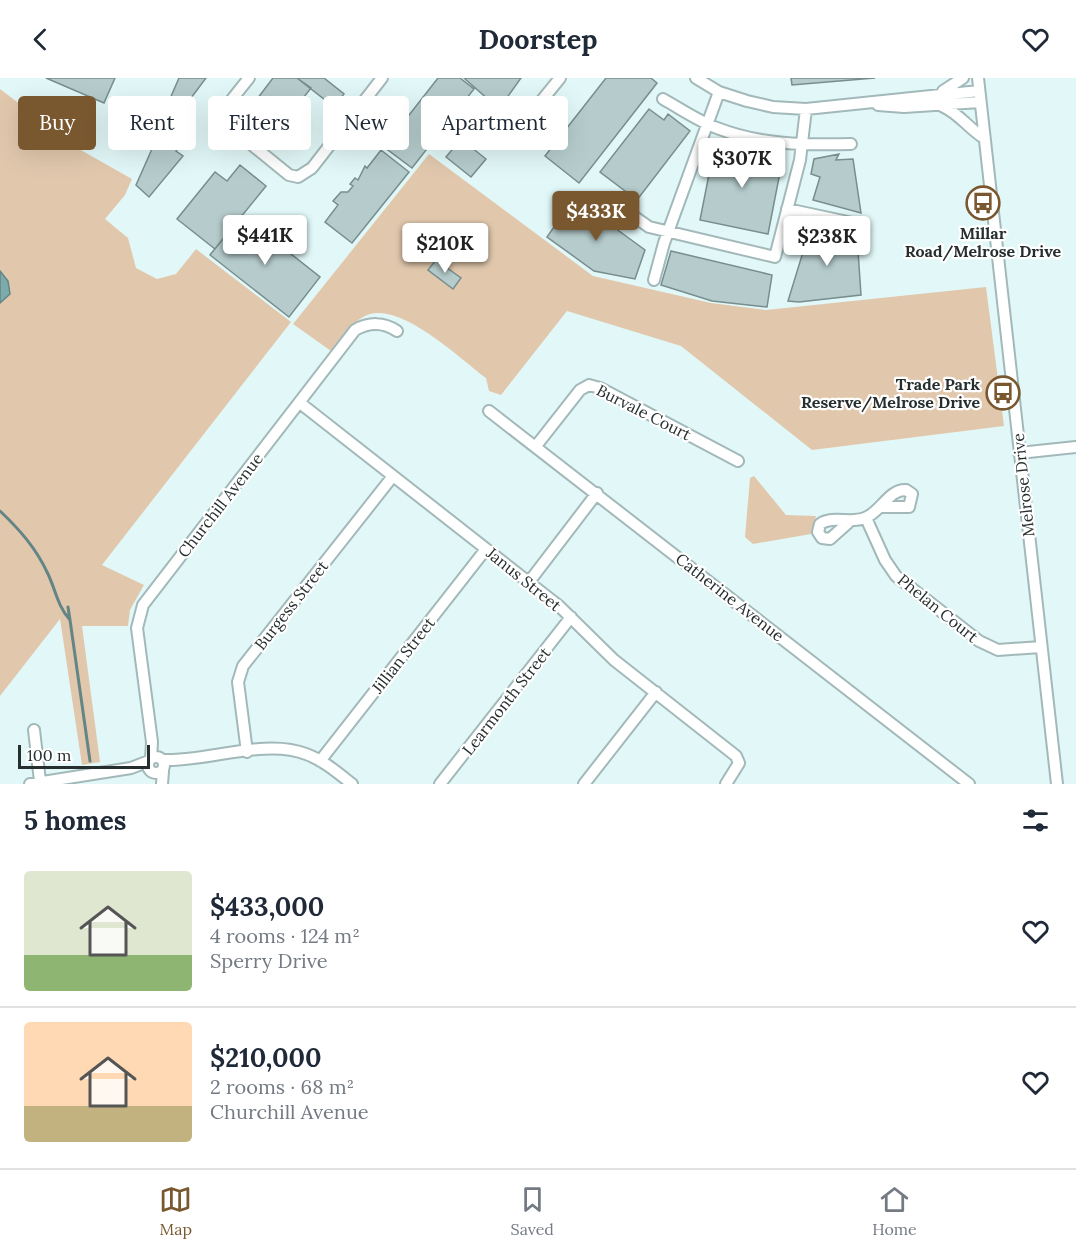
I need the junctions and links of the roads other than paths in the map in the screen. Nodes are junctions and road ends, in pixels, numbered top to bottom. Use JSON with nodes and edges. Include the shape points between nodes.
{"nodes":[{"id":1,"x":249,"y":78,"type":"edge"},
{"id":2,"x":382,"y":78,"type":"edge"},
{"id":3,"x":560,"y":78,"type":"edge"},
{"id":4,"x":696,"y":78,"type":"edge"},
{"id":5,"x":963,"y":78,"type":"edge"},
{"id":6,"x":978,"y":78,"type":"edge"},
{"id":7,"x":979,"y":91,"type":"junction"},
{"id":8,"x":719,"y":92,"type":"junction"},
{"id":9,"x":545,"y":96,"type":"edge"},
{"id":10,"x":663,"y":99,"type":"dead end"},
{"id":11,"x":938,"y":99,"type":"junction"},
{"id":12,"x":980,"y":102,"type":"junction"},
{"id":13,"x":806,"y":109,"type":"junction"},
{"id":14,"x":707,"y":124,"type":"junction"},
{"id":15,"x":984,"y":138,"type":"junction"},
{"id":16,"x":851,"y":144,"type":"dead end"},
{"id":17,"x":802,"y":145,"type":"junction"},
{"id":18,"x":615,"y":203,"type":"dead end"},
{"id":19,"x":787,"y":209,"type":"junction"},
{"id":20,"x":857,"y":224,"type":"dead end"},
{"id":21,"x":668,"y":233,"type":"junction"},
{"id":22,"x":654,"y":280,"type":"dead end"},
{"id":23,"x":397,"y":331,"type":"dead end"},
{"id":24,"x":300,"y":403,"type":"junction"},
{"id":25,"x":489,"y":411,"type":"dead end"},
{"id":26,"x":536,"y":446,"type":"junction"},
{"id":27,"x":1076,"y":447,"type":"edge"},
{"id":28,"x":1019,"y":453,"type":"junction"},
{"id":29,"x":738,"y":461,"type":"dead end"},
{"id":30,"x":393,"y":476,"type":"junction"},
{"id":31,"x":597,"y":494,"type":"junction"},
{"id":32,"x":882,"y":507,"type":"dead end"},
{"id":33,"x":866,"y":518,"type":"junction"},
{"id":34,"x":849,"y":522,"type":"dead end"},
{"id":35,"x":486,"y":549,"type":"junction"},
{"id":36,"x":528,"y":582,"type":"junction"},
{"id":37,"x":571,"y":617,"type":"junction"},
{"id":38,"x":1041,"y":647,"type":"junction"},
{"id":39,"x":656,"y":692,"type":"junction"},
{"id":40,"x":33,"y":730,"type":"dead end"},
{"id":41,"x":247,"y":752,"type":"junction"},
{"id":42,"x":320,"y":761,"type":"junction"},
{"id":43,"x":156,"y":765,"type":"junction"},
{"id":44,"x":35,"y":783,"type":"edge"},
{"id":45,"x":160,"y":784,"type":"edge"},
{"id":46,"x":352,"y":784,"type":"edge"},
{"id":47,"x":440,"y":784,"type":"edge"},
{"id":48,"x":584,"y":784,"type":"edge"},
{"id":49,"x":726,"y":784,"type":"edge"},
{"id":50,"x":969,"y":784,"type":"edge"},
{"id":51,"x":1057,"y":784,"type":"edge"}],
"edges":[{"from":1,"to":2,"type":"street","via":[[225,108],[225,123],[290,175],[298,177],[312,168]]},
{"from":3,"to":9,"type":"street"},
{"from":4,"to":8,"type":"street"},
{"from":5,"to":11,"type":"street"},
{"from":6,"to":7,"type":"street","name":"Melrose Drive"},
{"from":7,"to":11,"type":"street"},
{"from":7,"to":12,"type":"street","name":"Melrose Drive"},
{"from":8,"to":13,"type":"street","via":[[773,107]]},
{"from":8,"to":14,"type":"street"},
{"from":10,"to":14,"type":"street"},
{"from":11,"to":12,"type":"street"},
{"from":11,"to":13,"type":"street","via":[[898,97]]},
{"from":11,"to":15,"type":"street"},
{"from":12,"to":15,"type":"street","name":"Melrose Drive"},
{"from":13,"to":17,"type":"street"},
{"from":14,"to":17,"type":"street","via":[[740,136]]},
{"from":14,"to":21,"type":"street"},
{"from":15,"to":28,"type":"street","name":"Melrose Drive"},
{"from":16,"to":17,"type":"street"},
{"from":17,"to":19,"type":"street"},
{"from":18,"to":21,"type":"street","via":[[649,227]]},
{"from":19,"to":20,"type":"street"},
{"from":19,"to":21,"type":"street","via":[[775,257]]},
{"from":21,"to":22,"type":"street"},
{"from":23,"to":24,"type":"street","name":"Churchill Avenue","via":[[374,324],[355,330]]},
{"from":24,"to":30,"type":"street","name":"Janus Street"},
{"from":24,"to":43,"type":"street","name":"Churchill Avenue","via":[[140,611],[137,635]]},
{"from":25,"to":26,"type":"street","name":"Catherine Avenue"},
{"from":26,"to":29,"type":"street","name":"Burvale Court","via":[[580,390],[589,385]]},
{"from":26,"to":31,"type":"street","name":"Catherine Avenue"},
{"from":27,"to":28,"type":"street"},
{"from":28,"to":38,"type":"street","name":"Melrose Drive"},
{"from":30,"to":35,"type":"street","name":"Janus Street"},
{"from":30,"to":41,"type":"street","name":"Burgess Street","via":[[243,666],[238,682]]},
{"from":31,"to":36,"type":"street"},
{"from":31,"to":50,"type":"street","name":"Catherine Avenue"},
{"from":32,"to":33,"type":"street"},
{"from":33,"to":34,"type":"street"},
{"from":33,"to":38,"type":"street","name":"Phelan Court","via":[[896,576],[979,641],[998,650]]},
{"from":35,"to":36,"type":"street","name":"Janus Street"},
{"from":35,"to":42,"type":"street","name":"Jillian Street"},
{"from":36,"to":37,"type":"street","name":"Janus Street"},
{"from":37,"to":39,"type":"street","name":"Janus Street","via":[[614,660]]},
{"from":37,"to":47,"type":"street","name":"Learmonth Street"},
{"from":38,"to":51,"type":"street","name":"Melrose Drive"},
{"from":39,"to":48,"type":"street"},
{"from":39,"to":49,"type":"street","name":"Janus Street","via":[[736,756],[739,762]]},
{"from":40,"to":44,"type":"street"},
{"from":41,"to":42,"type":"street","via":[[291,750]]},
{"from":41,"to":43,"type":"street"},
{"from":42,"to":46,"type":"street"},
{"from":43,"to":44,"type":"street"},
{"from":43,"to":45,"type":"street","name":"Churchill Avenue"}]}
